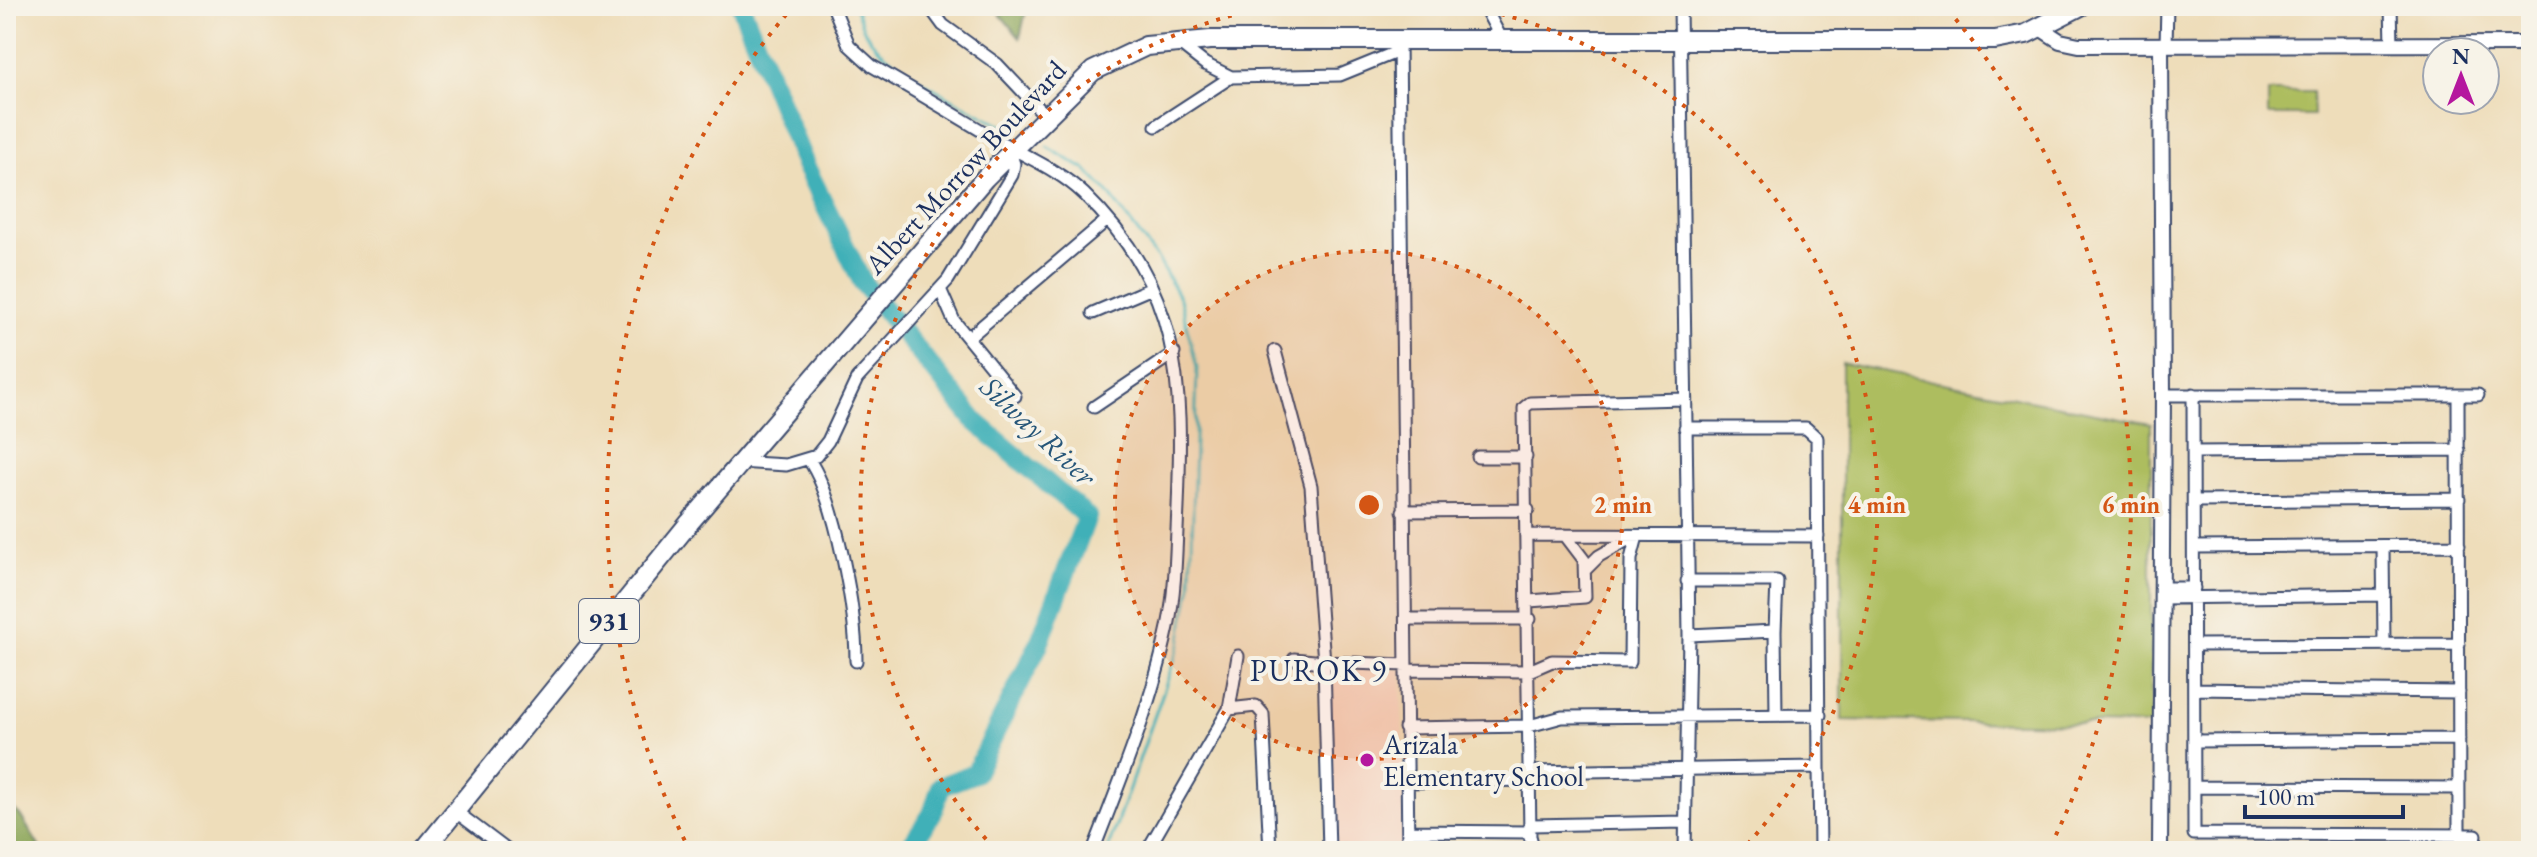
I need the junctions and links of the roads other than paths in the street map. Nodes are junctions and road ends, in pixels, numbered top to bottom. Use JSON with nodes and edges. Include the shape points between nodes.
{"nodes":[{"id":1,"x":833,"y":6,"type":"edge"},
{"id":2,"x":929,"y":6,"type":"edge"},
{"id":3,"x":1484,"y":6,"type":"edge"},
{"id":4,"x":1680,"y":6,"type":"edge"},
{"id":5,"x":2081,"y":6,"type":"edge"},
{"id":6,"x":2167,"y":6,"type":"edge"},
{"id":7,"x":2391,"y":6,"type":"edge"},
{"id":8,"x":2040,"y":28,"type":"junction"},
{"id":9,"x":1502,"y":40,"type":"junction"},
{"id":10,"x":1681,"y":40,"type":"junction"},
{"id":11,"x":1176,"y":42,"type":"junction"},
{"id":12,"x":2392,"y":44,"type":"junction"},
{"id":13,"x":2531,"y":44,"type":"edge"},
{"id":14,"x":2164,"y":45,"type":"junction"},
{"id":15,"x":1399,"y":46,"type":"junction"},
{"id":16,"x":1231,"y":77,"type":"junction"},
{"id":17,"x":1046,"y":116,"type":"junction"},
{"id":18,"x":1156,"y":126,"type":"dead end"},
{"id":19,"x":1012,"y":151,"type":"junction"},
{"id":20,"x":1107,"y":220,"type":"junction"},
{"id":21,"x":1152,"y":288,"type":"junction"},
{"id":22,"x":938,"y":292,"type":"junction"},
{"id":23,"x":1093,"y":313,"type":"dead end"},
{"id":24,"x":968,"y":338,"type":"junction"},
{"id":25,"x":1275,"y":351,"type":"dead end"},
{"id":26,"x":1174,"y":353,"type":"junction"},
{"id":27,"x":2193,"y":394,"type":"junction"},
{"id":28,"x":2163,"y":395,"type":"junction"},
{"id":29,"x":2458,"y":395,"type":"junction"},
{"id":30,"x":2478,"y":395,"type":"dead end"},
{"id":31,"x":1015,"y":396,"type":"dead end"},
{"id":32,"x":1684,"y":399,"type":"junction"},
{"id":33,"x":1094,"y":407,"type":"dead end"},
{"id":34,"x":1685,"y":428,"type":"junction"},
{"id":35,"x":2459,"y":450,"type":"junction"},
{"id":36,"x":2194,"y":452,"type":"junction"},
{"id":37,"x":1478,"y":457,"type":"dead end"},
{"id":38,"x":1526,"y":457,"type":"junction"},
{"id":39,"x":809,"y":460,"type":"junction"},
{"id":40,"x":739,"y":462,"type":"junction"},
{"id":41,"x":2459,"y":499,"type":"junction"},
{"id":42,"x":2194,"y":501,"type":"junction"},
{"id":43,"x":1528,"y":510,"type":"junction"},
{"id":44,"x":1403,"y":511,"type":"junction"},
{"id":45,"x":1528,"y":535,"type":"junction"},
{"id":46,"x":1565,"y":535,"type":"junction"},
{"id":47,"x":1686,"y":535,"type":"junction"},
{"id":48,"x":1637,"y":536,"type":"junction"},
{"id":49,"x":1818,"y":536,"type":"junction"},
{"id":50,"x":2459,"y":545,"type":"junction"},
{"id":51,"x":2383,"y":546,"type":"junction"},
{"id":52,"x":2194,"y":547,"type":"junction"},
{"id":53,"x":1586,"y":569,"type":"junction"},
{"id":54,"x":1687,"y":581,"type":"junction"},
{"id":55,"x":2161,"y":593,"type":"junction"},
{"id":56,"x":2194,"y":593,"type":"junction"},
{"id":57,"x":2384,"y":595,"type":"junction"},
{"id":58,"x":1529,"y":601,"type":"junction"},
{"id":59,"x":1406,"y":619,"type":"junction"},
{"id":60,"x":1530,"y":619,"type":"junction"},
{"id":61,"x":1775,"y":631,"type":"junction"},
{"id":62,"x":1689,"y":635,"type":"junction"},
{"id":63,"x":2459,"y":644,"type":"junction"},
{"id":64,"x":2194,"y":645,"type":"junction"},
{"id":65,"x":2384,"y":645,"type":"junction"},
{"id":66,"x":1238,"y":656,"type":"dead end"},
{"id":67,"x":1294,"y":659,"type":"dead end"},
{"id":68,"x":856,"y":661,"type":"dead end"},
{"id":69,"x":1324,"y":662,"type":"junction"},
{"id":70,"x":1406,"y":667,"type":"junction"},
{"id":71,"x":1529,"y":671,"type":"junction"},
{"id":72,"x":2194,"y":689,"type":"junction"},
{"id":73,"x":2459,"y":692,"type":"junction"},
{"id":74,"x":1229,"y":709,"type":"junction"},
{"id":75,"x":1687,"y":715,"type":"junction"},
{"id":76,"x":1776,"y":715,"type":"junction"},
{"id":77,"x":1820,"y":715,"type":"junction"},
{"id":78,"x":1529,"y":726,"type":"junction"},
{"id":79,"x":1405,"y":728,"type":"junction"},
{"id":80,"x":2459,"y":739,"type":"junction"},
{"id":81,"x":2194,"y":741,"type":"junction"},
{"id":82,"x":1819,"y":767,"type":"junction"},
{"id":83,"x":1687,"y":768,"type":"junction"},
{"id":84,"x":1530,"y":776,"type":"junction"},
{"id":85,"x":1406,"y":782,"type":"junction"},
{"id":86,"x":2194,"y":787,"type":"junction"},
{"id":87,"x":2459,"y":788,"type":"junction"},
{"id":88,"x":455,"y":811,"type":"junction"},
{"id":89,"x":1684,"y":822,"type":"junction"},
{"id":90,"x":1531,"y":828,"type":"junction"},
{"id":91,"x":1408,"y":831,"type":"junction"},
{"id":92,"x":2459,"y":835,"type":"junction"},
{"id":93,"x":2476,"y":835,"type":"dead end"},
{"id":94,"x":423,"y":851,"type":"edge"},
{"id":95,"x":508,"y":851,"type":"edge"},
{"id":96,"x":1093,"y":851,"type":"edge"},
{"id":97,"x":1147,"y":851,"type":"edge"},
{"id":98,"x":1270,"y":851,"type":"edge"},
{"id":99,"x":1329,"y":851,"type":"edge"},
{"id":100,"x":1408,"y":851,"type":"edge"},
{"id":101,"x":1534,"y":851,"type":"edge"},
{"id":102,"x":1685,"y":851,"type":"edge"},
{"id":103,"x":1820,"y":851,"type":"edge"},
{"id":104,"x":2160,"y":851,"type":"edge"}],
"edges":[{"from":1,"to":19,"type":"street","via":[[842,33],[858,55]]},
{"from":2,"to":17,"type":"street","via":[[943,25],[997,64]]},
{"from":3,"to":9,"type":"street"},
{"from":4,"to":10,"type":"street"},
{"from":5,"to":8,"type":"highway","name":"Albert Morrow Boulevard","number":"931"},
{"from":6,"to":14,"type":"street"},
{"from":7,"to":12,"type":"street"},
{"from":8,"to":10,"type":"highway","name":"Albert Morrow Boulevard","number":"931","via":[[1995,40]]},
{"from":8,"to":14,"type":"street","via":[[2079,45]]},
{"from":9,"to":10,"type":"highway","name":"Albert Morrow Boulevard","number":"931"},
{"from":9,"to":15,"type":"highway","name":"Albert Morrow Boulevard","number":"931"},
{"from":10,"to":32,"type":"street"},
{"from":11,"to":15,"type":"highway","name":"Albert Morrow Boulevard","number":"931"},
{"from":11,"to":16,"type":"street"},
{"from":11,"to":17,"type":"highway","name":"Albert Morrow Boulevard","number":"931","via":[[1119,56],[1093,71]]},
{"from":12,"to":13,"type":"street"},
{"from":12,"to":14,"type":"street"},
{"from":14,"to":28,"type":"street"},
{"from":15,"to":16,"type":"street","via":[[1340,75]]},
{"from":15,"to":44,"type":"street"},
{"from":16,"to":18,"type":"street"},
{"from":17,"to":19,"type":"highway","name":"Albert Morrow Boulevard","number":"931"},
{"from":19,"to":20,"type":"street","via":[[1070,182]]},
{"from":19,"to":22,"type":"street","via":[[1012,175]]},
{"from":19,"to":40,"type":"highway","name":"Albert Morrow Boulevard","number":"931"},
{"from":20,"to":21,"type":"street"},
{"from":20,"to":24,"type":"street"},
{"from":21,"to":23,"type":"street"},
{"from":21,"to":26,"type":"street"},
{"from":22,"to":24,"type":"street"},
{"from":22,"to":39,"type":"street","via":[[866,369],[828,441]]},
{"from":24,"to":31,"type":"street"},
{"from":25,"to":69,"type":"street","via":[[1311,486]]},
{"from":26,"to":33,"type":"street"},
{"from":26,"to":96,"type":"street","via":[[1180,464],[1169,624]]},
{"from":27,"to":28,"type":"street"},
{"from":27,"to":29,"type":"street"},
{"from":27,"to":36,"type":"street"},
{"from":28,"to":55,"type":"street"},
{"from":29,"to":30,"type":"street"},
{"from":29,"to":35,"type":"street"},
{"from":32,"to":34,"type":"street"},
{"from":32,"to":38,"type":"street","via":[[1530,403],[1523,414]]},
{"from":34,"to":47,"type":"street"},
{"from":34,"to":49,"type":"street","via":[[1812,430],[1817,438]]},
{"from":35,"to":36,"type":"street"},
{"from":35,"to":41,"type":"street"},
{"from":36,"to":42,"type":"street"},
{"from":37,"to":38,"type":"street"},
{"from":38,"to":43,"type":"street"},
{"from":39,"to":40,"type":"street","via":[[786,465]]},
{"from":39,"to":68,"type":"street","via":[[830,502]]},
{"from":40,"to":88,"type":"highway","name":"Albert Morrow Boulevard","number":"931"},
{"from":41,"to":42,"type":"street"},
{"from":41,"to":50,"type":"street"},
{"from":42,"to":52,"type":"street"},
{"from":43,"to":44,"type":"street"},
{"from":43,"to":45,"type":"street"},
{"from":44,"to":59,"type":"street"},
{"from":45,"to":46,"type":"street"},
{"from":45,"to":58,"type":"street"},
{"from":46,"to":48,"type":"street"},
{"from":46,"to":53,"type":"street"},
{"from":47,"to":48,"type":"street"},
{"from":47,"to":49,"type":"street"},
{"from":47,"to":54,"type":"street"},
{"from":48,"to":53,"type":"street","via":[[1617,543]]},
{"from":48,"to":71,"type":"street","via":[[1631,559],[1630,662],[1552,661]]},
{"from":49,"to":77,"type":"street"},
{"from":50,"to":51,"type":"street"},
{"from":50,"to":63,"type":"street"},
{"from":51,"to":52,"type":"street"},
{"from":51,"to":57,"type":"street"},
{"from":52,"to":56,"type":"street"},
{"from":53,"to":58,"type":"street","via":[[1585,597]]},
{"from":54,"to":61,"type":"street","via":[[1777,581]]},
{"from":54,"to":62,"type":"street"},
{"from":55,"to":56,"type":"street"},
{"from":55,"to":104,"type":"street"},
{"from":56,"to":57,"type":"street"},
{"from":56,"to":64,"type":"street"},
{"from":57,"to":65,"type":"street"},
{"from":58,"to":60,"type":"street"},
{"from":59,"to":60,"type":"street"},
{"from":59,"to":70,"type":"street"},
{"from":60,"to":71,"type":"street"},
{"from":61,"to":62,"type":"street"},
{"from":61,"to":76,"type":"street"},
{"from":62,"to":75,"type":"street"},
{"from":63,"to":65,"type":"street"},
{"from":63,"to":73,"type":"street"},
{"from":64,"to":65,"type":"street"},
{"from":64,"to":72,"type":"street"},
{"from":66,"to":74,"type":"street"},
{"from":67,"to":69,"type":"street"},
{"from":69,"to":70,"type":"street"},
{"from":69,"to":99,"type":"street"},
{"from":70,"to":71,"type":"street"},
{"from":70,"to":79,"type":"street"},
{"from":71,"to":78,"type":"street"},
{"from":72,"to":73,"type":"street"},
{"from":72,"to":81,"type":"street"},
{"from":73,"to":80,"type":"street"},
{"from":74,"to":97,"type":"street"},
{"from":74,"to":98,"type":"street","via":[[1256,706],[1263,714]]},
{"from":75,"to":76,"type":"street"},
{"from":75,"to":78,"type":"street","via":[[1556,717]]},
{"from":75,"to":83,"type":"street"},
{"from":76,"to":77,"type":"street"},
{"from":77,"to":82,"type":"street"},
{"from":78,"to":79,"type":"street"},
{"from":78,"to":84,"type":"street"},
{"from":79,"to":85,"type":"street"},
{"from":80,"to":81,"type":"street"},
{"from":80,"to":87,"type":"street"},
{"from":81,"to":86,"type":"street"},
{"from":82,"to":83,"type":"street"},
{"from":82,"to":103,"type":"street"},
{"from":83,"to":84,"type":"street"},
{"from":83,"to":89,"type":"street"},
{"from":84,"to":85,"type":"street"},
{"from":84,"to":90,"type":"street"},
{"from":85,"to":91,"type":"street"},
{"from":86,"to":87,"type":"street"},
{"from":86,"to":92,"type":"street","via":[[2194,834]]},
{"from":87,"to":92,"type":"street"},
{"from":88,"to":94,"type":"highway","name":"Albert Morrow Boulevard","number":"931"},
{"from":88,"to":95,"type":"street"},
{"from":89,"to":90,"type":"street"},
{"from":89,"to":102,"type":"street"},
{"from":90,"to":91,"type":"street"},
{"from":90,"to":101,"type":"street"},
{"from":91,"to":100,"type":"street"},
{"from":92,"to":93,"type":"street"}]}
